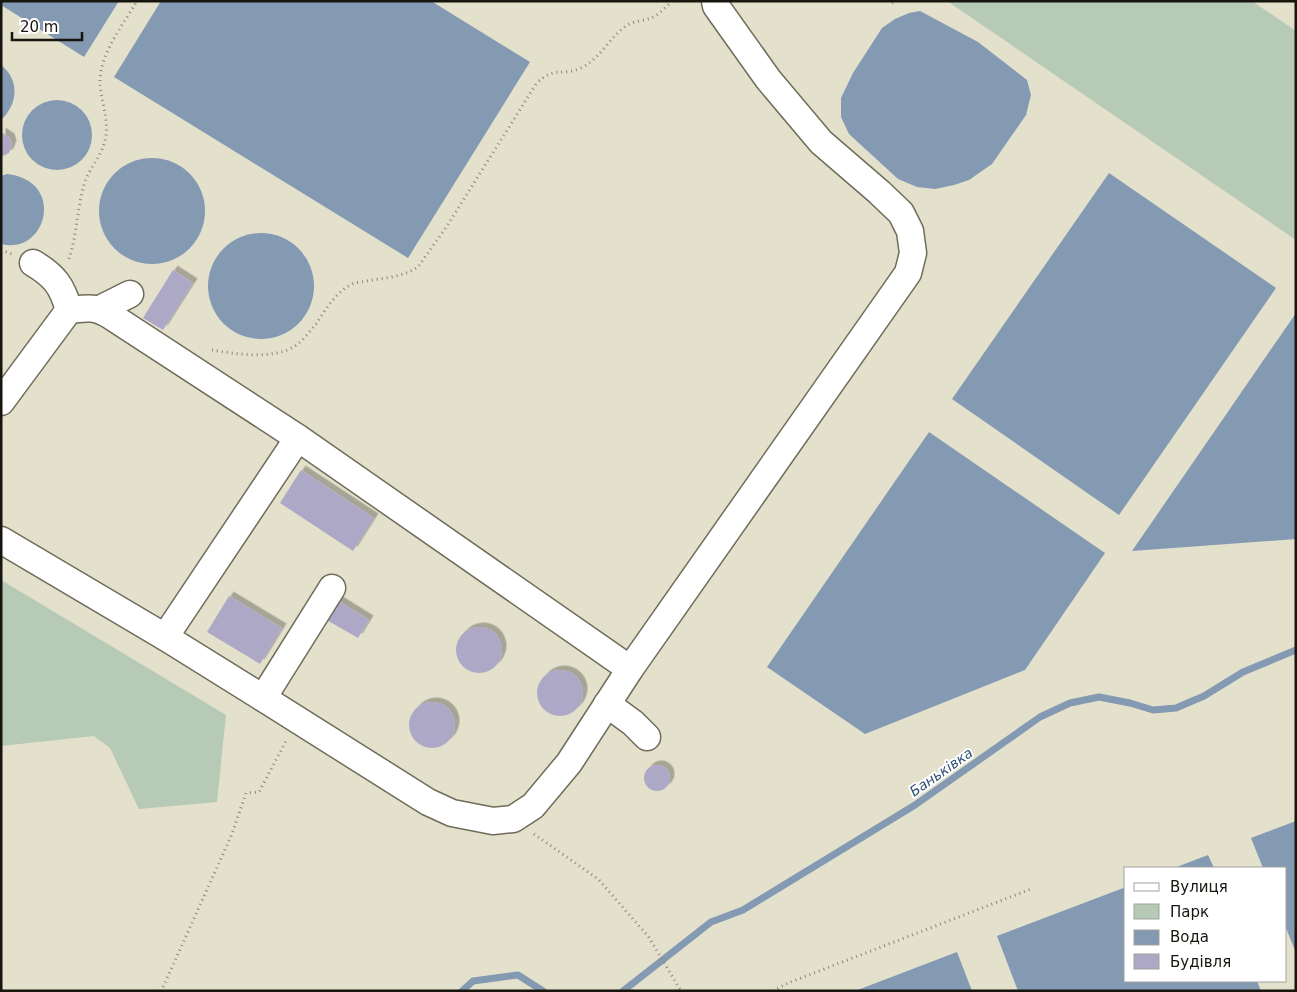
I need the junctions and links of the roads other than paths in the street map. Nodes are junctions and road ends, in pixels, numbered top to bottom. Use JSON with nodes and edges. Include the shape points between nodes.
{"nodes":[{"id":1,"x":715,"y":1,"type":"edge"},
{"id":2,"x":34,"y":263,"type":"dead end"},
{"id":3,"x":130,"y":294,"type":"dead end"},
{"id":4,"x":100,"y":309,"type":"junction"},
{"id":5,"x":69,"y":310,"type":"junction"},
{"id":6,"x":1,"y":402,"type":"edge"},
{"id":7,"x":298,"y":438,"type":"junction"},
{"id":8,"x":1,"y":540,"type":"edge"},
{"id":9,"x":332,"y":588,"type":"dead end"},
{"id":10,"x":164,"y":637,"type":"junction"},
{"id":11,"x":630,"y":669,"type":"junction"},
{"id":12,"x":263,"y":698,"type":"junction"},
{"id":13,"x":607,"y":704,"type":"junction"},
{"id":14,"x":647,"y":737,"type":"dead end"}],
"edges":[{"from":1,"to":11,"type":"lane","via":[[768,79],[821,142],[901,213],[910,230],[912,253],[908,273]]},
{"from":2,"to":5,"type":"lane","via":[[59,283]]},
{"from":3,"to":4,"type":"lane"},
{"from":4,"to":5,"type":"lane"},
{"from":4,"to":7,"type":"lane"},
{"from":5,"to":6,"type":"lane"},
{"from":7,"to":10,"type":"lane"},
{"from":7,"to":11,"type":"lane"},
{"from":8,"to":10,"type":"lane"},
{"from":9,"to":12,"type":"lane"},
{"from":10,"to":12,"type":"lane"},
{"from":11,"to":13,"type":"lane"},
{"from":12,"to":13,"type":"lane","via":[[428,802],[452,813],[493,821],[513,819],[533,806],[569,763]]},
{"from":13,"to":14,"type":"lane","via":[[633,722]]}]}
